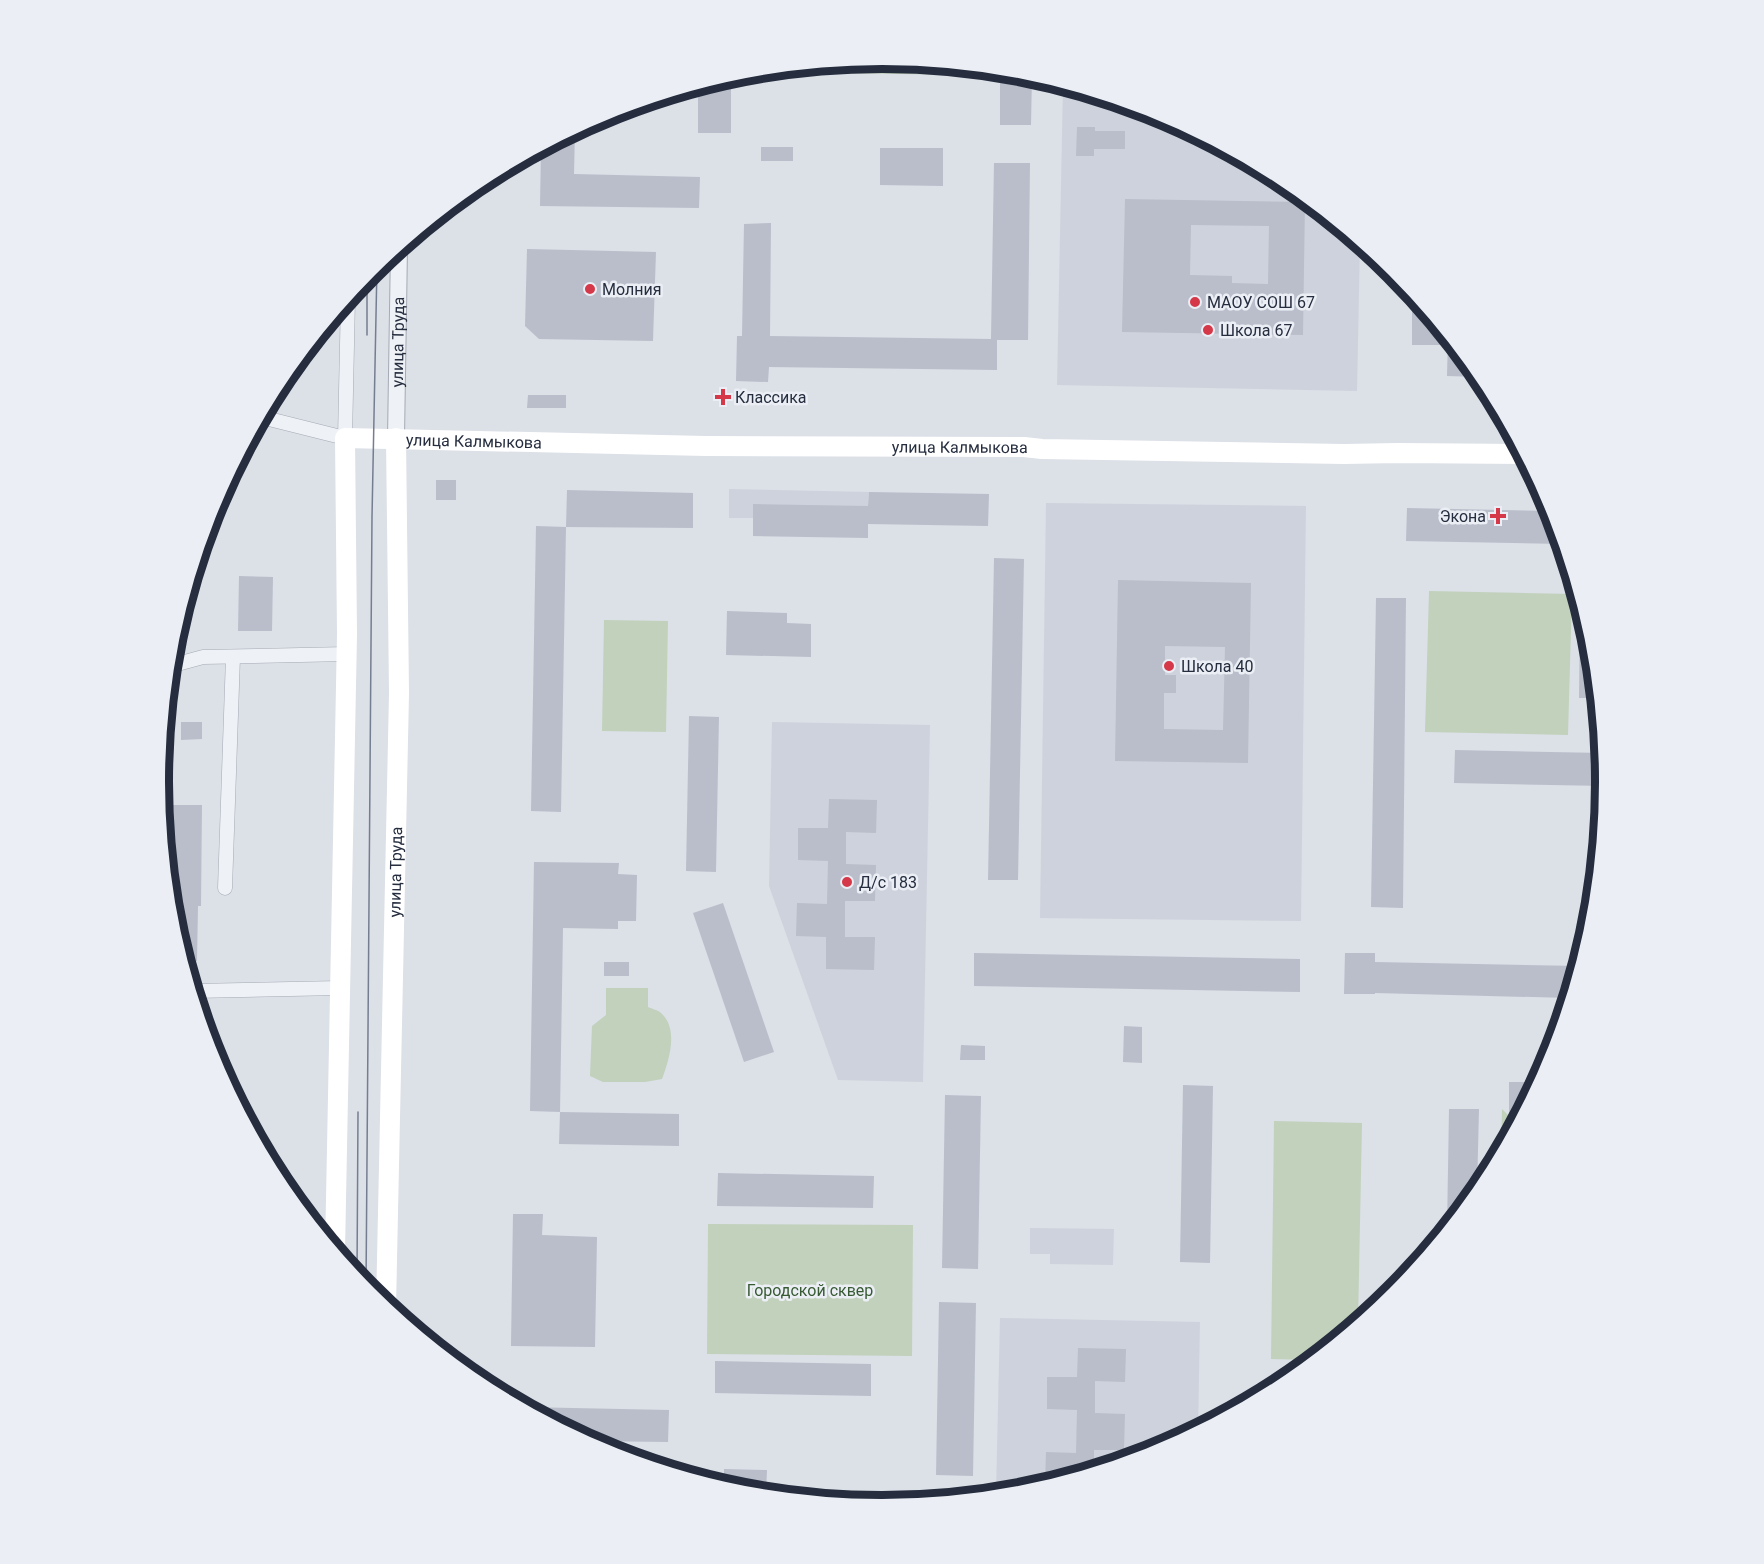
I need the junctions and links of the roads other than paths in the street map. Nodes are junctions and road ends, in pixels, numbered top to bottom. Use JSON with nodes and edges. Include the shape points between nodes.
{"nodes":[{"id":1,"x":399,"y":258,"type":"edge"},
{"id":2,"x":348,"y":310,"type":"edge"},
{"id":3,"x":269,"y":419,"type":"edge"},
{"id":4,"x":345,"y":438,"type":"junction"},
{"id":5,"x":396,"y":438,"type":"junction"},
{"id":6,"x":1514,"y":454,"type":"edge"},
{"id":7,"x":347,"y":654,"type":"junction"},
{"id":8,"x":233,"y":657,"type":"junction"},
{"id":9,"x":179,"y":663,"type":"edge"},
{"id":10,"x":225,"y":888,"type":"dead end"},
{"id":11,"x":340,"y":988,"type":"junction"},
{"id":12,"x":201,"y":992,"type":"edge"},
{"id":13,"x":335,"y":1239,"type":"edge"},
{"id":14,"x":386,"y":1294,"type":"edge"}],
"edges":[{"from":1,"to":5,"type":"street","name":"улица Труда"},
{"from":2,"to":4,"type":"street"},
{"from":3,"to":4,"type":"street"},
{"from":4,"to":5,"type":"main road"},
{"from":4,"to":7,"type":"main road"},
{"from":5,"to":6,"type":"main road","name":"улица Калмыкова","via":[[706,446]]},
{"from":5,"to":14,"type":"main road","name":"улица Труда","via":[[399,693]]},
{"from":7,"to":8,"type":"street"},
{"from":7,"to":11,"type":"main road"},
{"from":8,"to":9,"type":"street","via":[[203,657]]},
{"from":8,"to":10,"type":"street"},
{"from":11,"to":12,"type":"street"},
{"from":11,"to":13,"type":"main road"}]}
